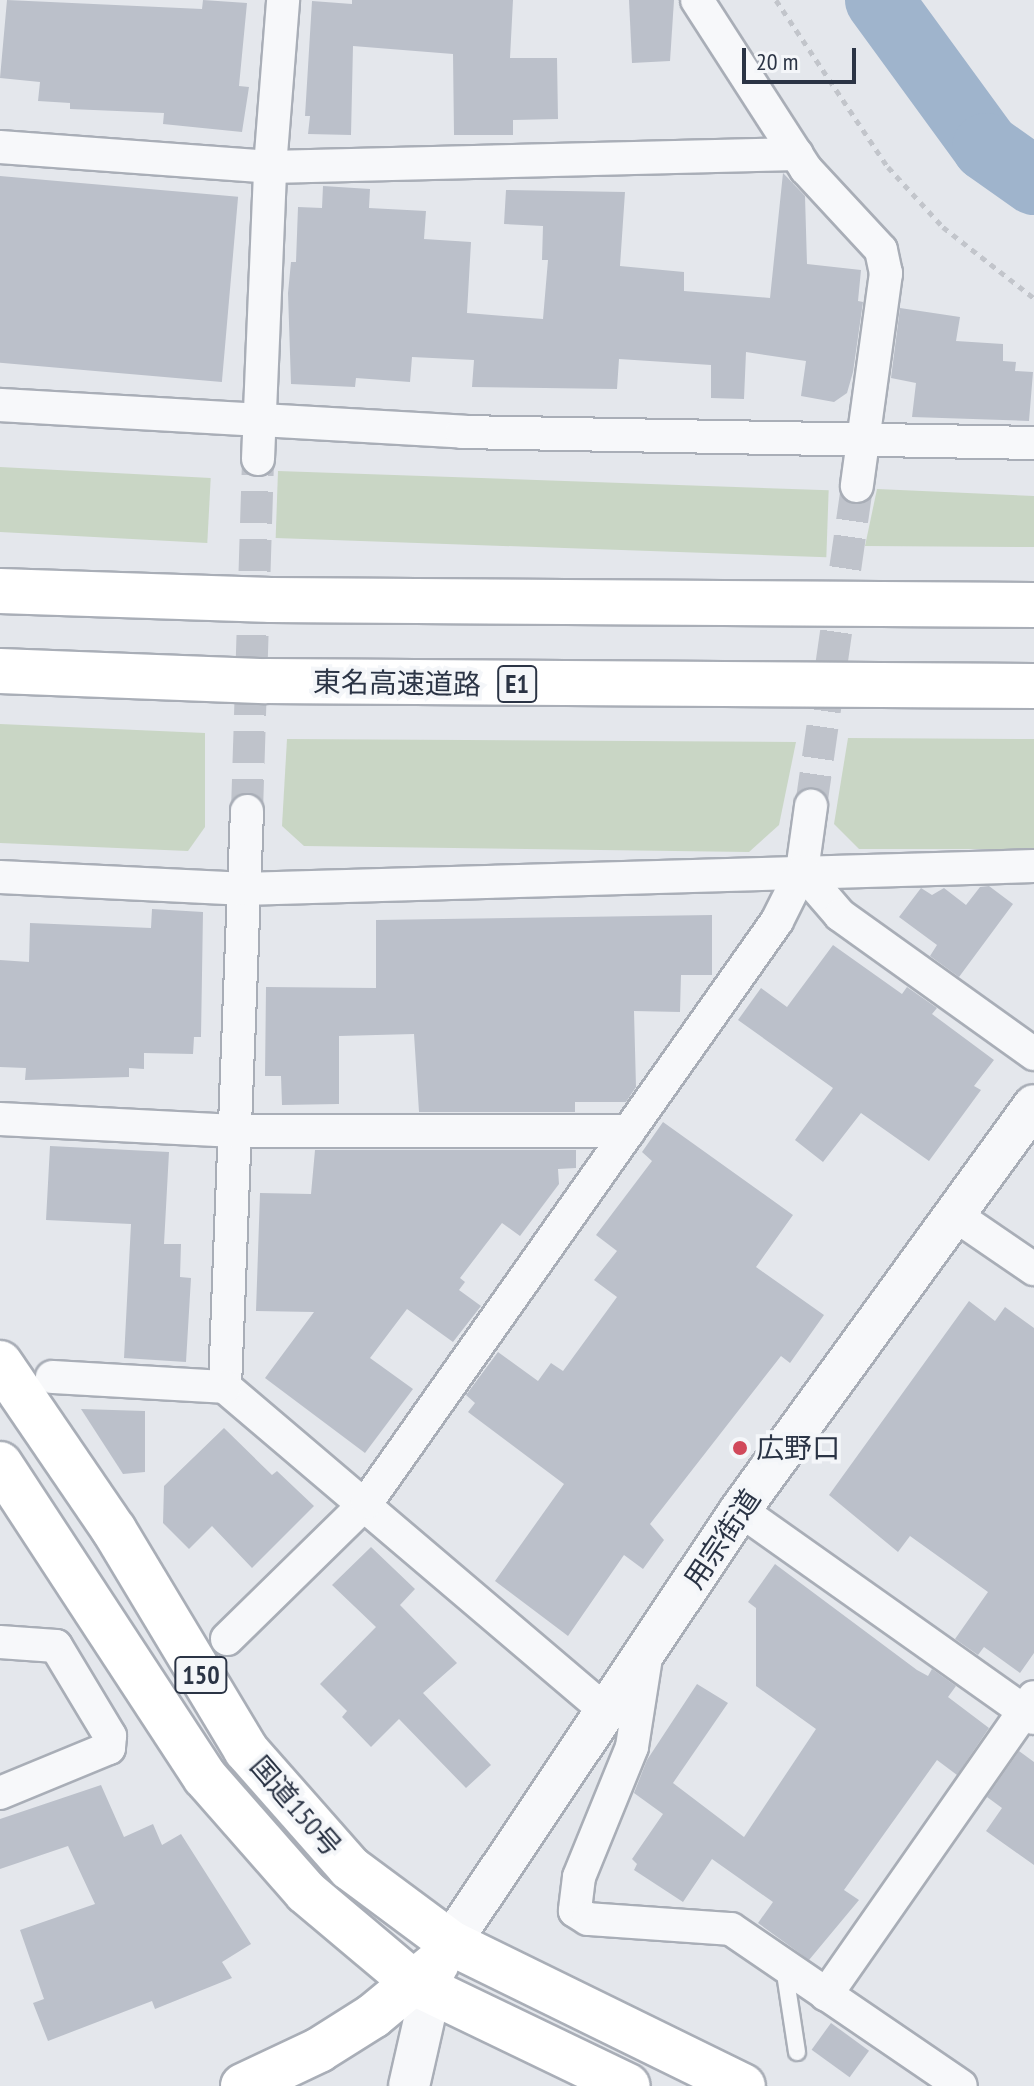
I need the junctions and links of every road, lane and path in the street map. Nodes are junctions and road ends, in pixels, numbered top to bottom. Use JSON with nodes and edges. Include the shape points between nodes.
{"nodes":[{"id":1,"x":283,"y":0,"type":"edge"},
{"id":2,"x":697,"y":0,"type":"edge"},
{"id":3,"x":776,"y":0,"type":"edge"},
{"id":4,"x":0,"y":147,"type":"edge"},
{"id":5,"x":797,"y":154,"type":"junction"},
{"id":6,"x":270,"y":167,"type":"junction"},
{"id":7,"x":1034,"y":298,"type":"edge"},
{"id":8,"x":0,"y":405,"type":"edge"},
{"id":9,"x":261,"y":420,"type":"junction"},
{"id":10,"x":864,"y":436,"type":"junction"},
{"id":11,"x":1034,"y":443,"type":"edge"},
{"id":12,"x":258,"y":459,"type":"tunnel mouth"},
{"id":13,"x":857,"y":486,"type":"tunnel mouth"},
{"id":14,"x":0,"y":591,"type":"edge"},
{"id":15,"x":1034,"y":605,"type":"edge"},
{"id":16,"x":0,"y":671,"type":"edge"},
{"id":17,"x":1034,"y":686,"type":"edge"},
{"id":18,"x":811,"y":806,"type":"tunnel mouth"},
{"id":19,"x":247,"y":811,"type":"tunnel mouth"},
{"id":20,"x":1034,"y":866,"type":"edge"},
{"id":21,"x":802,"y":871,"type":"junction"},
{"id":22,"x":0,"y":877,"type":"edge"},
{"id":23,"x":242,"y":889,"type":"junction"},
{"id":24,"x":1034,"y":1054,"type":"edge"},
{"id":25,"x":1034,"y":1105,"type":"edge"},
{"id":26,"x":0,"y":1119,"type":"edge"},
{"id":27,"x":236,"y":1131,"type":"junction"},
{"id":28,"x":629,"y":1131,"type":"junction"},
{"id":29,"x":955,"y":1215,"type":"junction"},
{"id":30,"x":1034,"y":1269,"type":"edge"},
{"id":31,"x":0,"y":1363,"type":"edge"},
{"id":32,"x":52,"y":1377,"type":"dead end"},
{"id":33,"x":225,"y":1387,"type":"junction"},
{"id":34,"x":0,"y":1464,"type":"edge"},
{"id":35,"x":367,"y":1502,"type":"junction"},
{"id":36,"x":740,"y":1510,"type":"junction"},
{"id":37,"x":227,"y":1639,"type":"dead end"},
{"id":38,"x":0,"y":1642,"type":"edge"},
{"id":39,"x":648,"y":1649,"type":"junction"},
{"id":40,"x":1031,"y":1709,"type":"edge"},
{"id":41,"x":606,"y":1711,"type":"junction"},
{"id":42,"x":0,"y":1793,"type":"edge"},
{"id":43,"x":784,"y":1966,"type":"junction"},
{"id":44,"x":432,"y":1970,"type":"junction"},
{"id":45,"x":826,"y":1995,"type":"junction"},
{"id":46,"x":797,"y":2052,"type":"dead end"},
{"id":47,"x":243,"y":2086,"type":"edge"},
{"id":48,"x":409,"y":2086,"type":"edge"},
{"id":49,"x":628,"y":2086,"type":"edge"},
{"id":50,"x":743,"y":2086,"type":"edge"},
{"id":51,"x":961,"y":2086,"type":"edge"}],
"edges":[{"from":1,"to":6,"type":"street"},
{"from":2,"to":5,"type":"street"},
{"from":3,"to":7,"type":"path","via":[[888,167],[943,227]]},
{"from":4,"to":6,"type":"street"},
{"from":5,"to":6,"type":"street"},
{"from":5,"to":10,"type":"street","via":[[881,250],[886,273]]},
{"from":6,"to":9,"type":"street"},
{"from":8,"to":9,"type":"street"},
{"from":9,"to":10,"type":"street","via":[[462,432]]},
{"from":9,"to":12,"type":"street"},
{"from":10,"to":11,"type":"street"},
{"from":10,"to":13,"type":"street"},
{"from":14,"to":15,"type":"main road","via":[[271,600]]},
{"from":16,"to":17,"type":"main road","name":"東名高速道路","number":"E1","via":[[266,681]]},
{"from":18,"to":21,"type":"street"},
{"from":19,"to":23,"type":"street"},
{"from":20,"to":21,"type":"street"},
{"from":21,"to":23,"type":"street"},
{"from":21,"to":24,"type":"street","via":[[840,915]]},
{"from":21,"to":28,"type":"street","via":[[777,921]]},
{"from":22,"to":23,"type":"street"},
{"from":23,"to":27,"type":"street"},
{"from":25,"to":29,"type":"street","name":"用宗街道"},
{"from":26,"to":27,"type":"street"},
{"from":27,"to":28,"type":"street"},
{"from":27,"to":33,"type":"street"},
{"from":28,"to":35,"type":"street"},
{"from":29,"to":30,"type":"street"},
{"from":29,"to":36,"type":"street","name":"用宗街道"},
{"from":31,"to":44,"type":"main road","name":"国道150号","number":"150","via":[[114,1530],[246,1750]]},
{"from":32,"to":33,"type":"street"},
{"from":33,"to":35,"type":"street"},
{"from":34,"to":44,"type":"main road","name":"国道150号","number":"150","via":[[205,1777],[306,1892]]},
{"from":35,"to":37,"type":"street"},
{"from":35,"to":41,"type":"street"},
{"from":36,"to":39,"type":"street","name":"用宗街道"},
{"from":36,"to":40,"type":"street"},
{"from":38,"to":42,"type":"street","via":[[56,1646],[110,1736],[109,1748]]},
{"from":39,"to":41,"type":"street","name":"用宗街道"},
{"from":39,"to":43,"type":"street","via":[[632,1747],[579,1877],[575,1911],[588,1919],[731,1929]]},
{"from":40,"to":45,"type":"street"},
{"from":41,"to":44,"type":"street","name":"用宗街道"},
{"from":43,"to":45,"type":"street"},
{"from":43,"to":46,"type":"lane"},
{"from":44,"to":47,"type":"main road","name":"用宗街道","via":[[319,2050]]},
{"from":44,"to":48,"type":"street"},
{"from":44,"to":49,"type":"main road","name":"国道150号","number":"150"},
{"from":44,"to":50,"type":"main road","name":"国道150号","number":"150"},
{"from":45,"to":51,"type":"street"}]}
